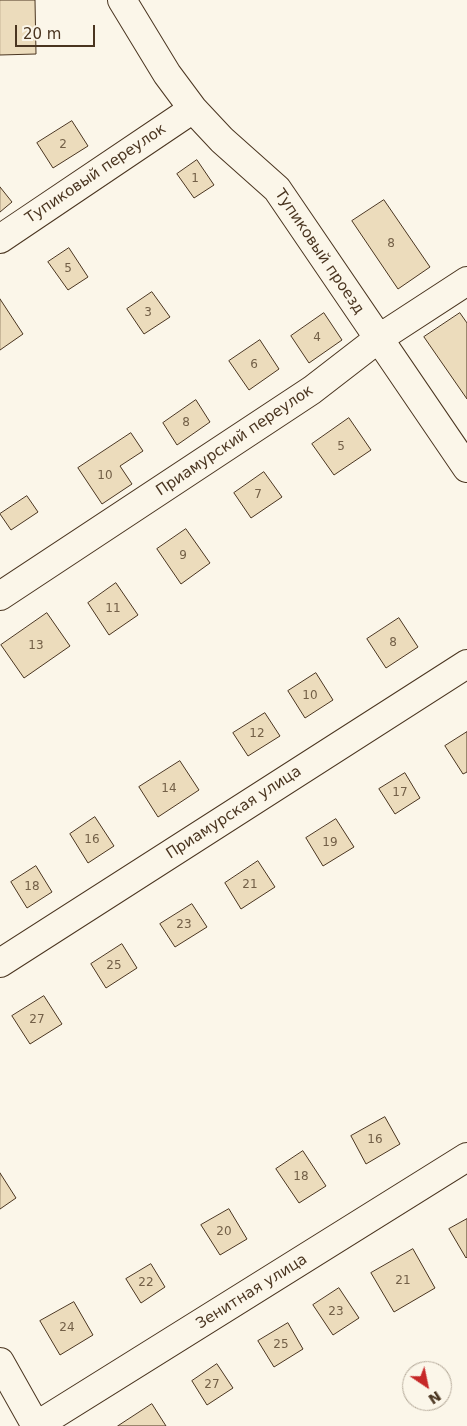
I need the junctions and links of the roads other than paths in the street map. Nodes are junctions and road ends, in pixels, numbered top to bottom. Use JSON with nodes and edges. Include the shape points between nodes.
{"nodes":[{"id":1,"x":122,"y":0,"type":"edge"},
{"id":2,"x":193,"y":109,"type":"junction"},
{"id":3,"x":0,"y":239,"type":"edge"},
{"id":4,"x":467,"y":281,"type":"edge"},
{"id":5,"x":378,"y":340,"type":"junction"},
{"id":6,"x":467,"y":468,"type":"edge"},
{"id":7,"x":0,"y":596,"type":"edge"},
{"id":8,"x":467,"y":664,"type":"edge"},
{"id":9,"x":0,"y":963,"type":"edge"},
{"id":10,"x":467,"y":1157,"type":"edge"},
{"id":11,"x":0,"y":1362,"type":"edge"},
{"id":12,"x":36,"y":1426,"type":"edge"}],
"edges":[{"from":1,"to":2,"type":"street","name":"Тупиковый проезд","via":[[167,74]]},
{"from":2,"to":3,"type":"street","name":"Тупиковый переулок"},
{"from":2,"to":5,"type":"street","name":"Тупиковый проезд","via":[[277,189]]},
{"from":4,"to":5,"type":"street","name":"Приамурский переулок"},
{"from":5,"to":6,"type":"street","name":"Тупиковый проезд"},
{"from":5,"to":7,"type":"street","name":"Приамурский переулок","via":[[312,390]]},
{"from":8,"to":9,"type":"street","name":"Приамурская улица"},
{"from":10,"to":12,"type":"street","name":"Зенитная улица"},
{"from":11,"to":12,"type":"street"}]}
